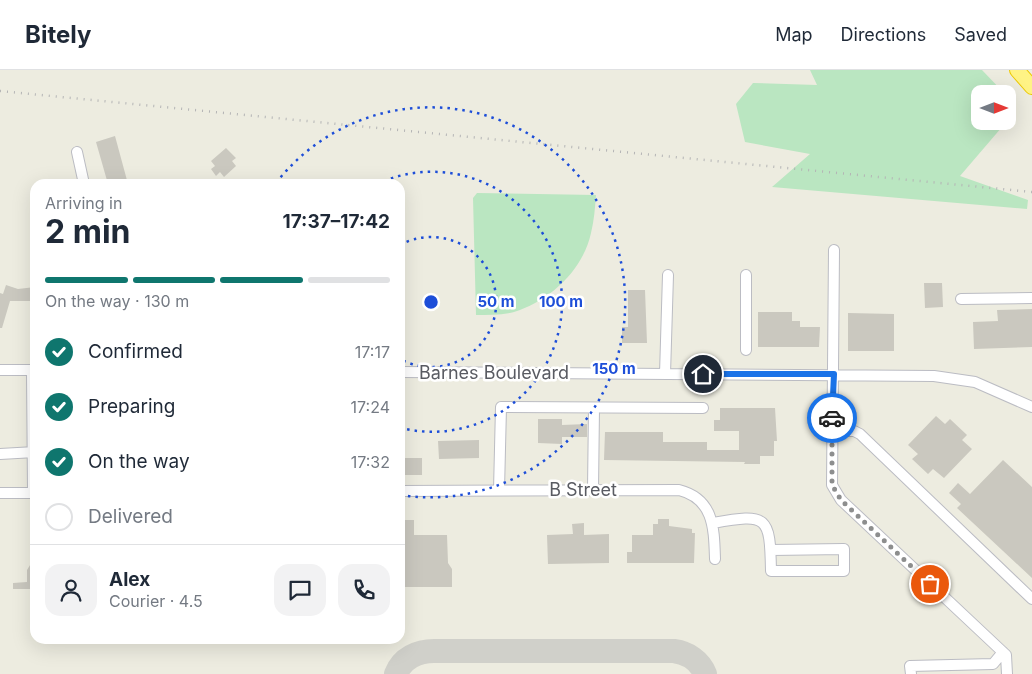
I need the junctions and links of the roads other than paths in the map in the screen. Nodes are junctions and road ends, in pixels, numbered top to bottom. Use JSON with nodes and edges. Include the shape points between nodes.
{"nodes":[{"id":1,"x":1017,"y":70,"type":"edge"},
{"id":2,"x":1032,"y":87,"type":"edge"},
{"id":3,"x":76,"y":152,"type":"dead end"},
{"id":4,"x":83,"y":179,"type":"edge"},
{"id":5,"x":834,"y":250,"type":"dead end"},
{"id":6,"x":668,"y":275,"type":"dead end"},
{"id":7,"x":746,"y":275,"type":"dead end"},
{"id":8,"x":1032,"y":298,"type":"edge"},
{"id":9,"x":961,"y":299,"type":"dead end"},
{"id":10,"x":746,"y":350,"type":"dead end"},
{"id":11,"x":0,"y":370,"type":"edge"},
{"id":12,"x":30,"y":370,"type":"edge"},
{"id":13,"x":405,"y":372,"type":"edge"},
{"id":14,"x":665,"y":374,"type":"junction"},
{"id":15,"x":834,"y":374,"type":"junction"},
{"id":16,"x":594,"y":408,"type":"junction"},
{"id":17,"x":703,"y":408,"type":"dead end"},
{"id":18,"x":1032,"y":408,"type":"edge"},
{"id":19,"x":833,"y":430,"type":"junction"},
{"id":20,"x":30,"y":453,"type":"edge"},
{"id":21,"x":0,"y":454,"type":"edge"},
{"id":22,"x":593,"y":489,"type":"junction"},
{"id":23,"x":499,"y":490,"type":"junction"},
{"id":24,"x":405,"y":491,"type":"edge"},
{"id":25,"x":0,"y":493,"type":"edge"},
{"id":26,"x":30,"y":493,"type":"edge"},
{"id":27,"x":713,"y":523,"type":"junction"},
{"id":28,"x":771,"y":550,"type":"junction"},
{"id":29,"x":715,"y":559,"type":"dead end"},
{"id":30,"x":1032,"y":599,"type":"edge"},
{"id":31,"x":1003,"y":652,"type":"junction"},
{"id":32,"x":910,"y":674,"type":"edge"},
{"id":33,"x":1007,"y":674,"type":"edge"}],
"edges":[{"from":1,"to":2,"type":"highway"},
{"from":3,"to":4,"type":"street"},
{"from":5,"to":15,"type":"street"},
{"from":6,"to":14,"type":"street"},
{"from":7,"to":10,"type":"street"},
{"from":8,"to":9,"type":"street"},
{"from":11,"to":12,"type":"street"},
{"from":13,"to":14,"type":"street","name":"Barnes Boulevard"},
{"from":14,"to":15,"type":"street","name":"Barnes Boulevard"},
{"from":15,"to":18,"type":"street","name":"Barnes Boulevard","via":[[963,379],[992,388]]},
{"from":15,"to":19,"type":"street"},
{"from":16,"to":17,"type":"street"},
{"from":16,"to":22,"type":"street"},
{"from":16,"to":23,"type":"street","via":[[501,407]]},
{"from":19,"to":30,"type":"street","via":[[860,434]]},
{"from":19,"to":31,"type":"street","via":[[832,485],[841,500]]},
{"from":20,"to":21,"type":"street"},
{"from":22,"to":23,"type":"street","name":"B Street"},
{"from":22,"to":27,"type":"street","name":"B Street","via":[[665,489],[689,493],[704,505]]},
{"from":23,"to":24,"type":"street","name":"B Street"},
{"from":25,"to":26,"type":"street"},
{"from":27,"to":28,"type":"street","via":[[744,517],[762,521],[768,528]]},
{"from":27,"to":29,"type":"street","name":"B Street"},
{"from":28,"to":28,"type":"street","via":[[771,571],[844,571],[844,549]]},
{"from":31,"to":32,"type":"street","via":[[993,664],[910,666]]},
{"from":31,"to":33,"type":"street"}]}
